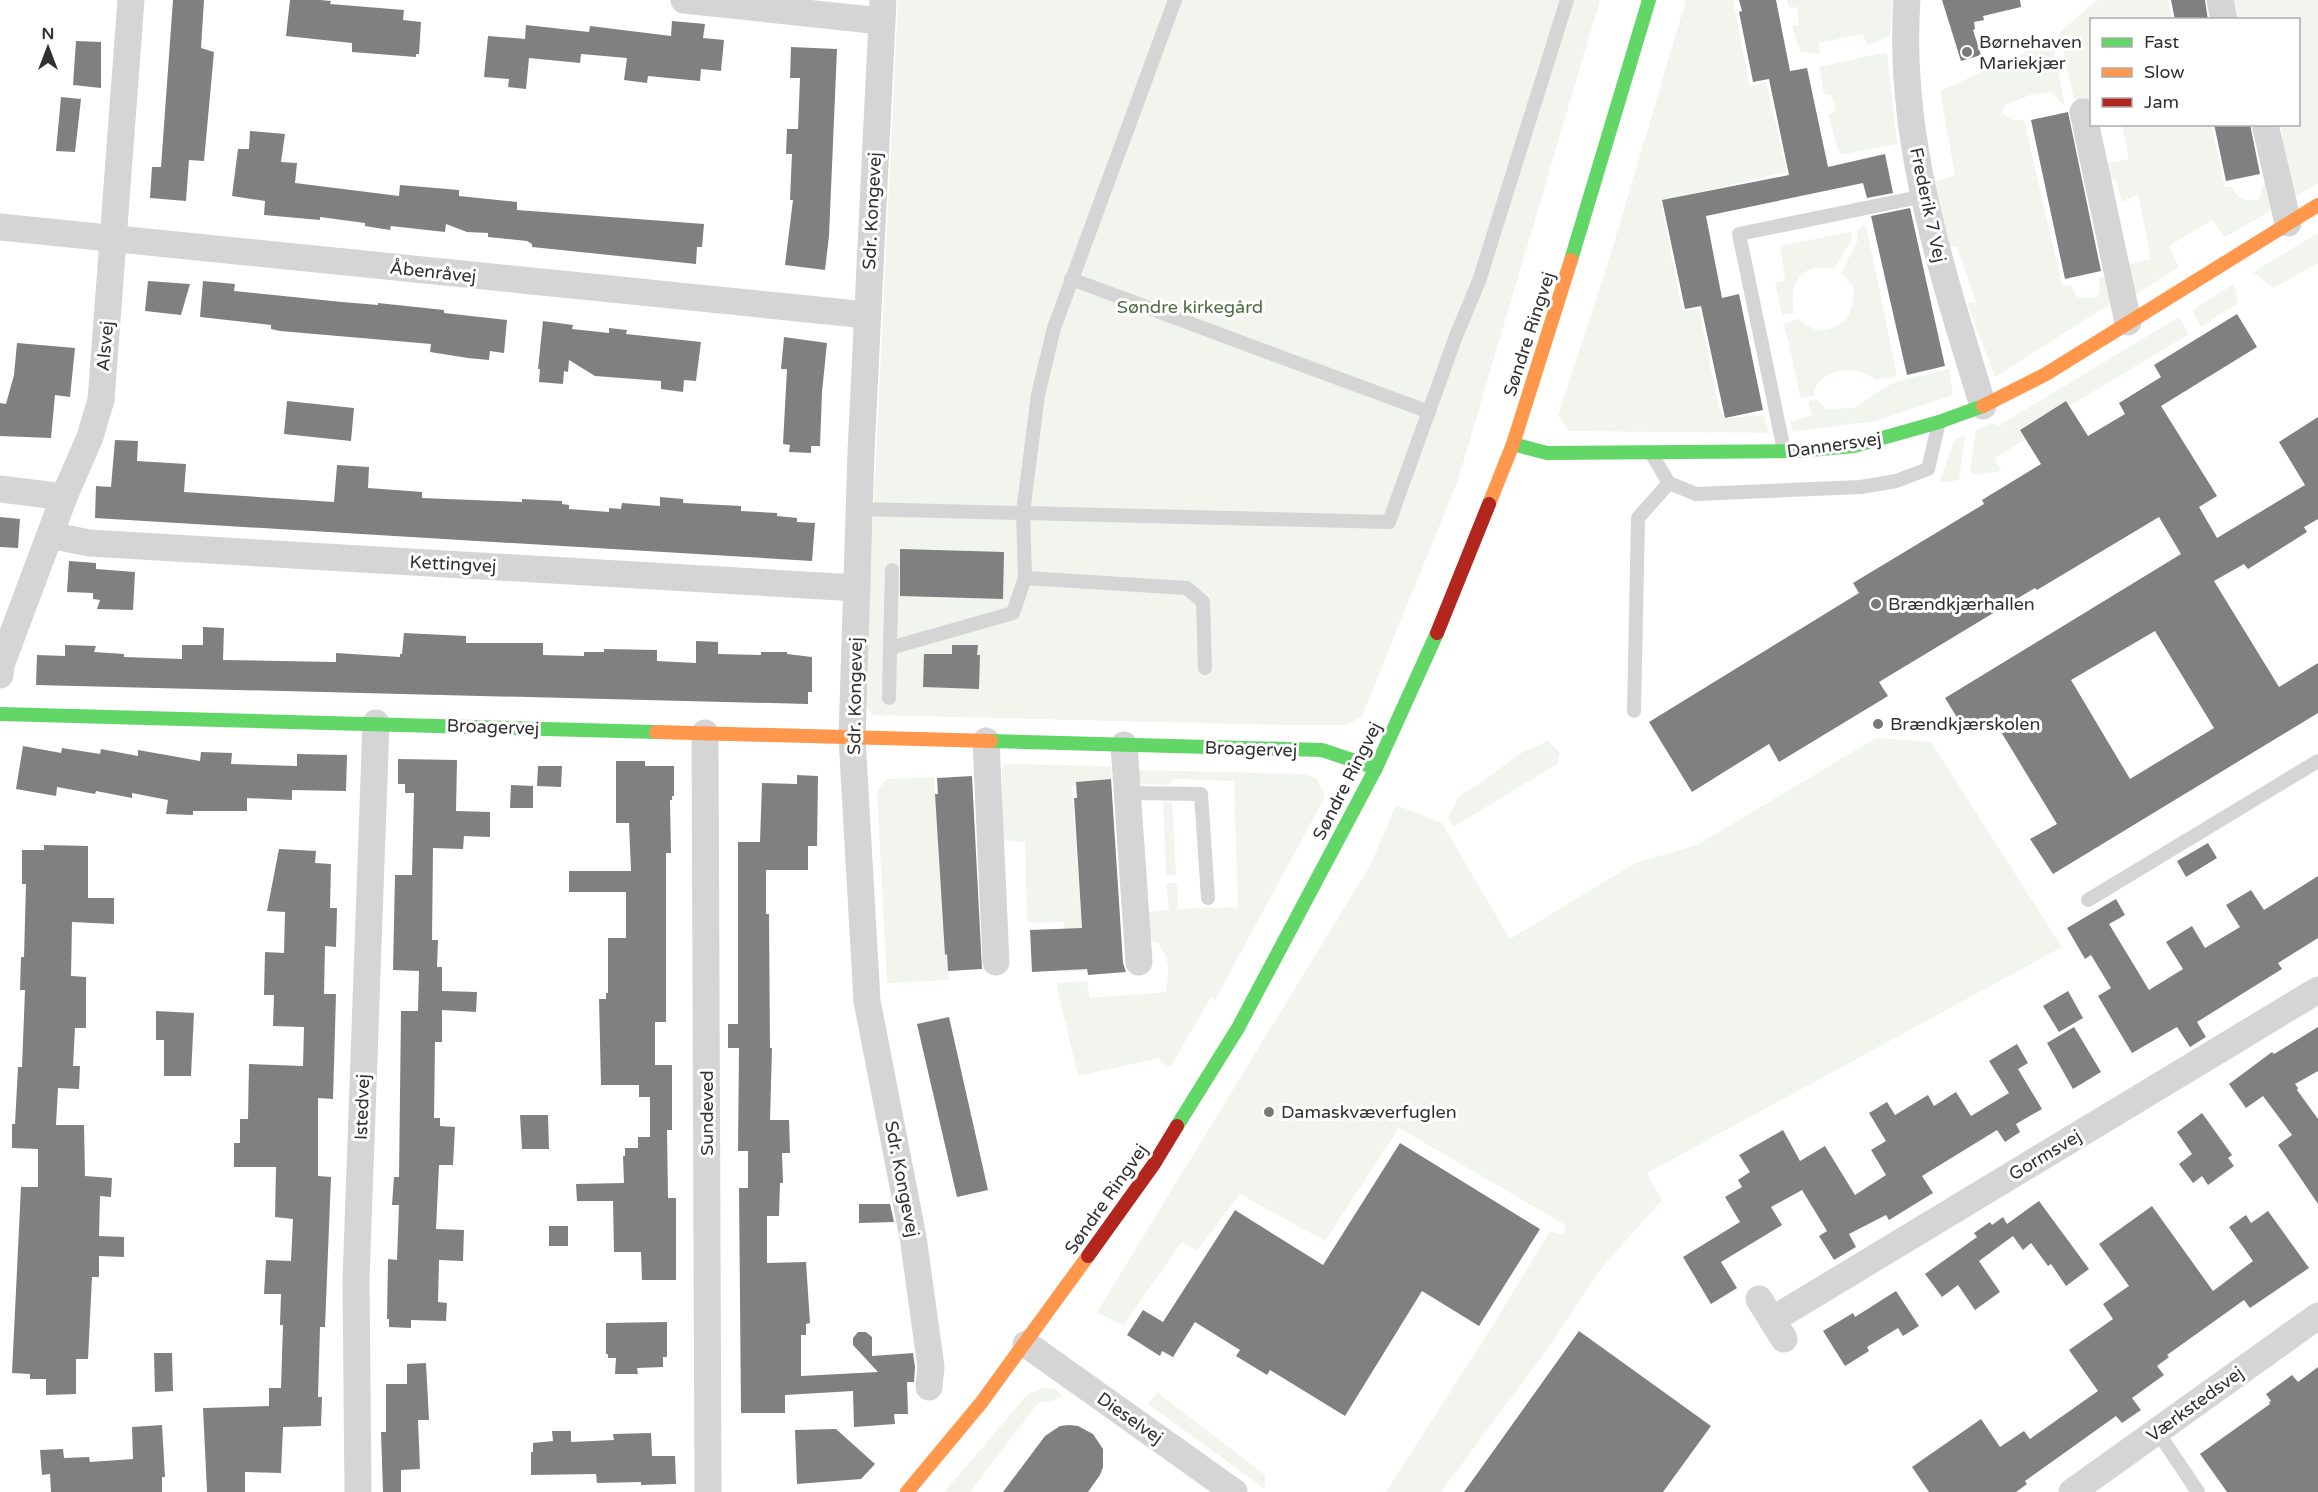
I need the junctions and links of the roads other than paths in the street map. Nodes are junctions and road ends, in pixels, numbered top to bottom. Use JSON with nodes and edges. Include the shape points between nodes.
{"nodes":[{"id":1,"x":131,"y":0,"type":"edge"},
{"id":2,"x":684,"y":0,"type":"edge"},
{"id":3,"x":1175,"y":0,"type":"edge"},
{"id":4,"x":1567,"y":0,"type":"edge"},
{"id":5,"x":1649,"y":0,"type":"edge"},
{"id":6,"x":1907,"y":0,"type":"edge"},
{"id":7,"x":2220,"y":0,"type":"edge"},
{"id":8,"x":882,"y":11,"type":"edge"},
{"id":9,"x":2224,"y":18,"type":"edge"},
{"id":10,"x":2084,"y":112,"type":"dead end"},
{"id":11,"x":2265,"y":126,"type":"edge"},
{"id":12,"x":1924,"y":196,"type":"junction"},
{"id":13,"x":2318,"y":206,"type":"edge"},
{"id":14,"x":2288,"y":223,"type":"junction"},
{"id":15,"x":0,"y":227,"type":"edge"},
{"id":16,"x":114,"y":239,"type":"junction"},
{"id":17,"x":1071,"y":279,"type":"junction"},
{"id":18,"x":867,"y":315,"type":"junction"},
{"id":19,"x":2128,"y":322,"type":"junction"},
{"id":20,"x":1983,"y":406,"type":"junction"},
{"id":21,"x":1429,"y":412,"type":"junction"},
{"id":22,"x":1939,"y":422,"type":"junction"},
{"id":23,"x":1513,"y":444,"type":"junction"},
{"id":24,"x":1650,"y":452,"type":"junction"},
{"id":25,"x":1784,"y":452,"type":"junction"},
{"id":26,"x":1669,"y":483,"type":"junction"},
{"id":27,"x":0,"y":489,"type":"edge"},
{"id":28,"x":64,"y":497,"type":"junction"},
{"id":29,"x":860,"y":509,"type":"junction"},
{"id":30,"x":1023,"y":512,"type":"junction"},
{"id":31,"x":50,"y":535,"type":"junction"},
{"id":32,"x":892,"y":570,"type":"dead end"},
{"id":33,"x":1025,"y":578,"type":"junction"},
{"id":34,"x":857,"y":588,"type":"junction"},
{"id":35,"x":890,"y":648,"type":"junction"},
{"id":36,"x":1205,"y":668,"type":"dead end"},
{"id":37,"x":0,"y":675,"type":"edge"},
{"id":38,"x":889,"y":698,"type":"dead end"},
{"id":39,"x":1634,"y":711,"type":"dead end"},
{"id":40,"x":0,"y":714,"type":"edge"},
{"id":41,"x":376,"y":723,"type":"junction"},
{"id":42,"x":705,"y":733,"type":"junction"},
{"id":43,"x":852,"y":738,"type":"junction"},
{"id":44,"x":986,"y":741,"type":"junction"},
{"id":45,"x":1124,"y":745,"type":"junction"},
{"id":46,"x":2318,"y":761,"type":"edge"},
{"id":47,"x":1376,"y":768,"type":"junction"},
{"id":48,"x":1127,"y":793,"type":"junction"},
{"id":49,"x":1208,"y":898,"type":"dead end"},
{"id":50,"x":2088,"y":900,"type":"dead end"},
{"id":51,"x":996,"y":962,"type":"dead end"},
{"id":52,"x":1139,"y":962,"type":"dead end"},
{"id":53,"x":2318,"y":990,"type":"edge"},
{"id":54,"x":2318,"y":1316,"type":"edge"},
{"id":55,"x":1772,"y":1319,"type":"dead end"},
{"id":56,"x":1026,"y":1344,"type":"junction"},
{"id":57,"x":929,"y":1387,"type":"dead end"},
{"id":58,"x":2157,"y":1431,"type":"junction"},
{"id":59,"x":358,"y":1492,"type":"edge"},
{"id":60,"x":708,"y":1492,"type":"edge"},
{"id":61,"x":907,"y":1492,"type":"edge"},
{"id":62,"x":1233,"y":1492,"type":"edge"},
{"id":63,"x":2072,"y":1492,"type":"edge"},
{"id":64,"x":2198,"y":1492,"type":"edge"}],
"edges":[{"from":1,"to":16,"type":"street","name":"Alsvej"},
{"from":2,"to":8,"type":"street"},
{"from":3,"to":17,"type":"lane"},
{"from":4,"to":21,"type":"lane","via":[[1479,281]]},
{"from":5,"to":23,"type":"street","name":"Søndre Ringvej"},
{"from":6,"to":12,"type":"street","name":"Frederik 7 Vej","via":[[1907,93]]},
{"from":7,"to":9,"type":"street"},
{"from":8,"to":18,"type":"street","name":"Sdr. Kongevej"},
{"from":10,"to":19,"type":"street"},
{"from":11,"to":14,"type":"street"},
{"from":12,"to":20,"type":"street","name":"Frederik 7 Vej"},
{"from":12,"to":25,"type":"lane","via":[[1738,234]]},
{"from":13,"to":14,"type":"street","name":"Dannersvej"},
{"from":14,"to":19,"type":"street","name":"Dannersvej"},
{"from":15,"to":16,"type":"street","name":"Åbenråvej"},
{"from":16,"to":18,"type":"street","name":"Åbenråvej"},
{"from":16,"to":28,"type":"street","name":"Alsvej","via":[[101,400]]},
{"from":17,"to":21,"type":"lane"},
{"from":17,"to":30,"type":"lane","via":[[1038,395]]},
{"from":18,"to":29,"type":"street","name":"Sdr. Kongevej"},
{"from":19,"to":20,"type":"street","name":"Dannersvej","via":[[2046,374]]},
{"from":20,"to":22,"type":"street","name":"Dannersvej"},
{"from":21,"to":30,"type":"lane","via":[[1389,522]]},
{"from":22,"to":25,"type":"street","name":"Dannersvej","via":[[1854,446]]},
{"from":22,"to":26,"type":"lane","via":[[1928,469],[1896,481],[1862,487],[1696,494]]},
{"from":23,"to":24,"type":"street","name":"Dannersvej","via":[[1547,453]]},
{"from":23,"to":47,"type":"street","name":"Søndre Ringvej","via":[[1441,624]]},
{"from":24,"to":25,"type":"street","name":"Dannersvej"},
{"from":24,"to":26,"type":"lane"},
{"from":26,"to":39,"type":"lane","via":[[1638,518]]},
{"from":27,"to":28,"type":"street"},
{"from":28,"to":31,"type":"street","name":"Alsvej"},
{"from":29,"to":30,"type":"lane"},
{"from":29,"to":34,"type":"street","name":"Sdr. Kongevej"},
{"from":30,"to":33,"type":"lane"},
{"from":31,"to":34,"type":"street","name":"Kettingvej","via":[[89,543]]},
{"from":31,"to":37,"type":"street","name":"Alsvej"},
{"from":32,"to":35,"type":"lane"},
{"from":33,"to":35,"type":"lane","via":[[1013,613]]},
{"from":33,"to":36,"type":"lane","via":[[1187,588],[1203,602]]},
{"from":34,"to":43,"type":"street","name":"Sdr. Kongevej"},
{"from":35,"to":38,"type":"lane"},
{"from":40,"to":41,"type":"street","name":"Broagervej"},
{"from":41,"to":42,"type":"street","name":"Broagervej"},
{"from":41,"to":59,"type":"street","name":"Istedvej","via":[[356,1280]]},
{"from":42,"to":43,"type":"street","name":"Broagervej"},
{"from":42,"to":60,"type":"street","name":"Sundeved"},
{"from":43,"to":44,"type":"street","name":"Broagervej"},
{"from":43,"to":57,"type":"street","name":"Sdr. Kongevej","via":[[867,1001],[913,1237],[931,1367]]},
{"from":44,"to":45,"type":"street","name":"Broagervej"},
{"from":44,"to":51,"type":"street"},
{"from":45,"to":47,"type":"street","name":"Broagervej","via":[[1322,750]]},
{"from":45,"to":48,"type":"street"},
{"from":46,"to":50,"type":"lane"},
{"from":47,"to":56,"type":"street","name":"Søndre Ringvej","via":[[1238,1028],[1154,1164]]},
{"from":48,"to":49,"type":"lane","via":[[1201,794]]},
{"from":48,"to":52,"type":"street"},
{"from":53,"to":55,"type":"street","name":"Gormsvej"},
{"from":54,"to":58,"type":"street","name":"Værkstedsvej"},
{"from":56,"to":61,"type":"street","name":"Søndre Ringvej"},
{"from":56,"to":62,"type":"street","name":"Dieselvej"},
{"from":58,"to":63,"type":"street","name":"Værkstedsvej"},
{"from":58,"to":64,"type":"lane"}]}
